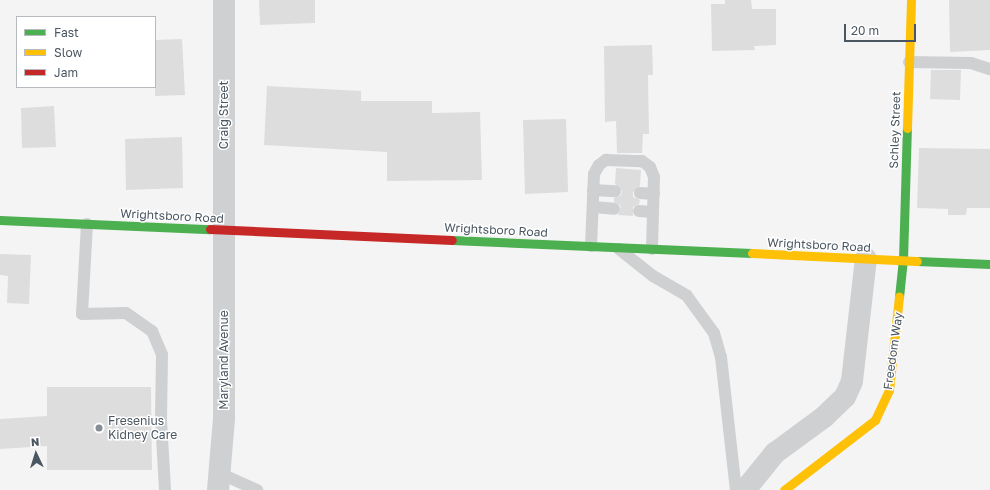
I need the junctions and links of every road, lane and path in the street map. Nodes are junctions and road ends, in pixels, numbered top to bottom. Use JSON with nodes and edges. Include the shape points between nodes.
{"nodes":[{"id":1,"x":224,"y":0,"type":"edge"},
{"id":2,"x":911,"y":0,"type":"edge"},
{"id":3,"x":909,"y":62,"type":"junction"},
{"id":4,"x":990,"y":69,"type":"edge"},
{"id":5,"x":593,"y":190,"type":"junction"},
{"id":6,"x":615,"y":191,"type":"dead end"},
{"id":7,"x":640,"y":193,"type":"dead end"},
{"id":8,"x":654,"y":194,"type":"junction"},
{"id":9,"x":593,"y":207,"type":"junction"},
{"id":10,"x":614,"y":209,"type":"dead end"},
{"id":11,"x":639,"y":211,"type":"dead end"},
{"id":12,"x":653,"y":212,"type":"junction"},
{"id":13,"x":0,"y":220,"type":"edge"},
{"id":14,"x":87,"y":224,"type":"junction"},
{"id":15,"x":223,"y":230,"type":"junction"},
{"id":16,"x":591,"y":246,"type":"junction"},
{"id":17,"x":618,"y":248,"type":"junction"},
{"id":18,"x":652,"y":249,"type":"junction"},
{"id":19,"x":866,"y":259,"type":"junction"},
{"id":20,"x":903,"y":260,"type":"junction"},
{"id":21,"x":990,"y":264,"type":"edge"},
{"id":22,"x":219,"y":481,"type":"edge"},
{"id":23,"x":165,"y":490,"type":"edge"},
{"id":24,"x":257,"y":490,"type":"edge"},
{"id":25,"x":736,"y":490,"type":"edge"},
{"id":26,"x":745,"y":490,"type":"edge"},
{"id":27,"x":784,"y":490,"type":"edge"}],
"edges":[{"from":1,"to":15,"type":"street","name":"Craig Street"},
{"from":2,"to":3,"type":"main road","name":"Schley Street"},
{"from":3,"to":4,"type":"lane","via":[[971,62]]},
{"from":3,"to":20,"type":"main road","name":"Schley Street"},
{"from":5,"to":6,"type":"lane"},
{"from":5,"to":8,"type":"lane","via":[[594,174],[606,160],[642,161],[650,168],[654,177]]},
{"from":5,"to":9,"type":"lane"},
{"from":7,"to":8,"type":"lane"},
{"from":8,"to":12,"type":"lane"},
{"from":9,"to":10,"type":"lane"},
{"from":9,"to":16,"type":"lane"},
{"from":11,"to":12,"type":"lane"},
{"from":12,"to":18,"type":"lane"},
{"from":13,"to":14,"type":"main road","name":"Wrightsboro Road"},
{"from":14,"to":15,"type":"main road","name":"Wrightsboro Road"},
{"from":14,"to":23,"type":"lane","via":[[82,314],[126,313],[152,331],[162,355],[161,420]]},
{"from":15,"to":16,"type":"main road","name":"Wrightsboro Road"},
{"from":15,"to":22,"type":"street","name":"Maryland Avenue","via":[[224,418]]},
{"from":16,"to":17,"type":"main road","name":"Wrightsboro Road"},
{"from":17,"to":18,"type":"main road","name":"Wrightsboro Road"},
{"from":17,"to":25,"type":"lane","via":[[653,276],[687,296],[714,333],[721,357]]},
{"from":18,"to":19,"type":"main road","name":"Wrightsboro Road"},
{"from":19,"to":20,"type":"main road","name":"Wrightsboro Road"},
{"from":19,"to":26,"type":"street","via":[[852,381],[845,397],[824,417],[775,453]]},
{"from":20,"to":21,"type":"main road","name":"Wrightsboro Road"},
{"from":20,"to":27,"type":"main road","name":"Freedom Way","via":[[889,390],[875,420]]},
{"from":22,"to":24,"type":"lane"}]}
